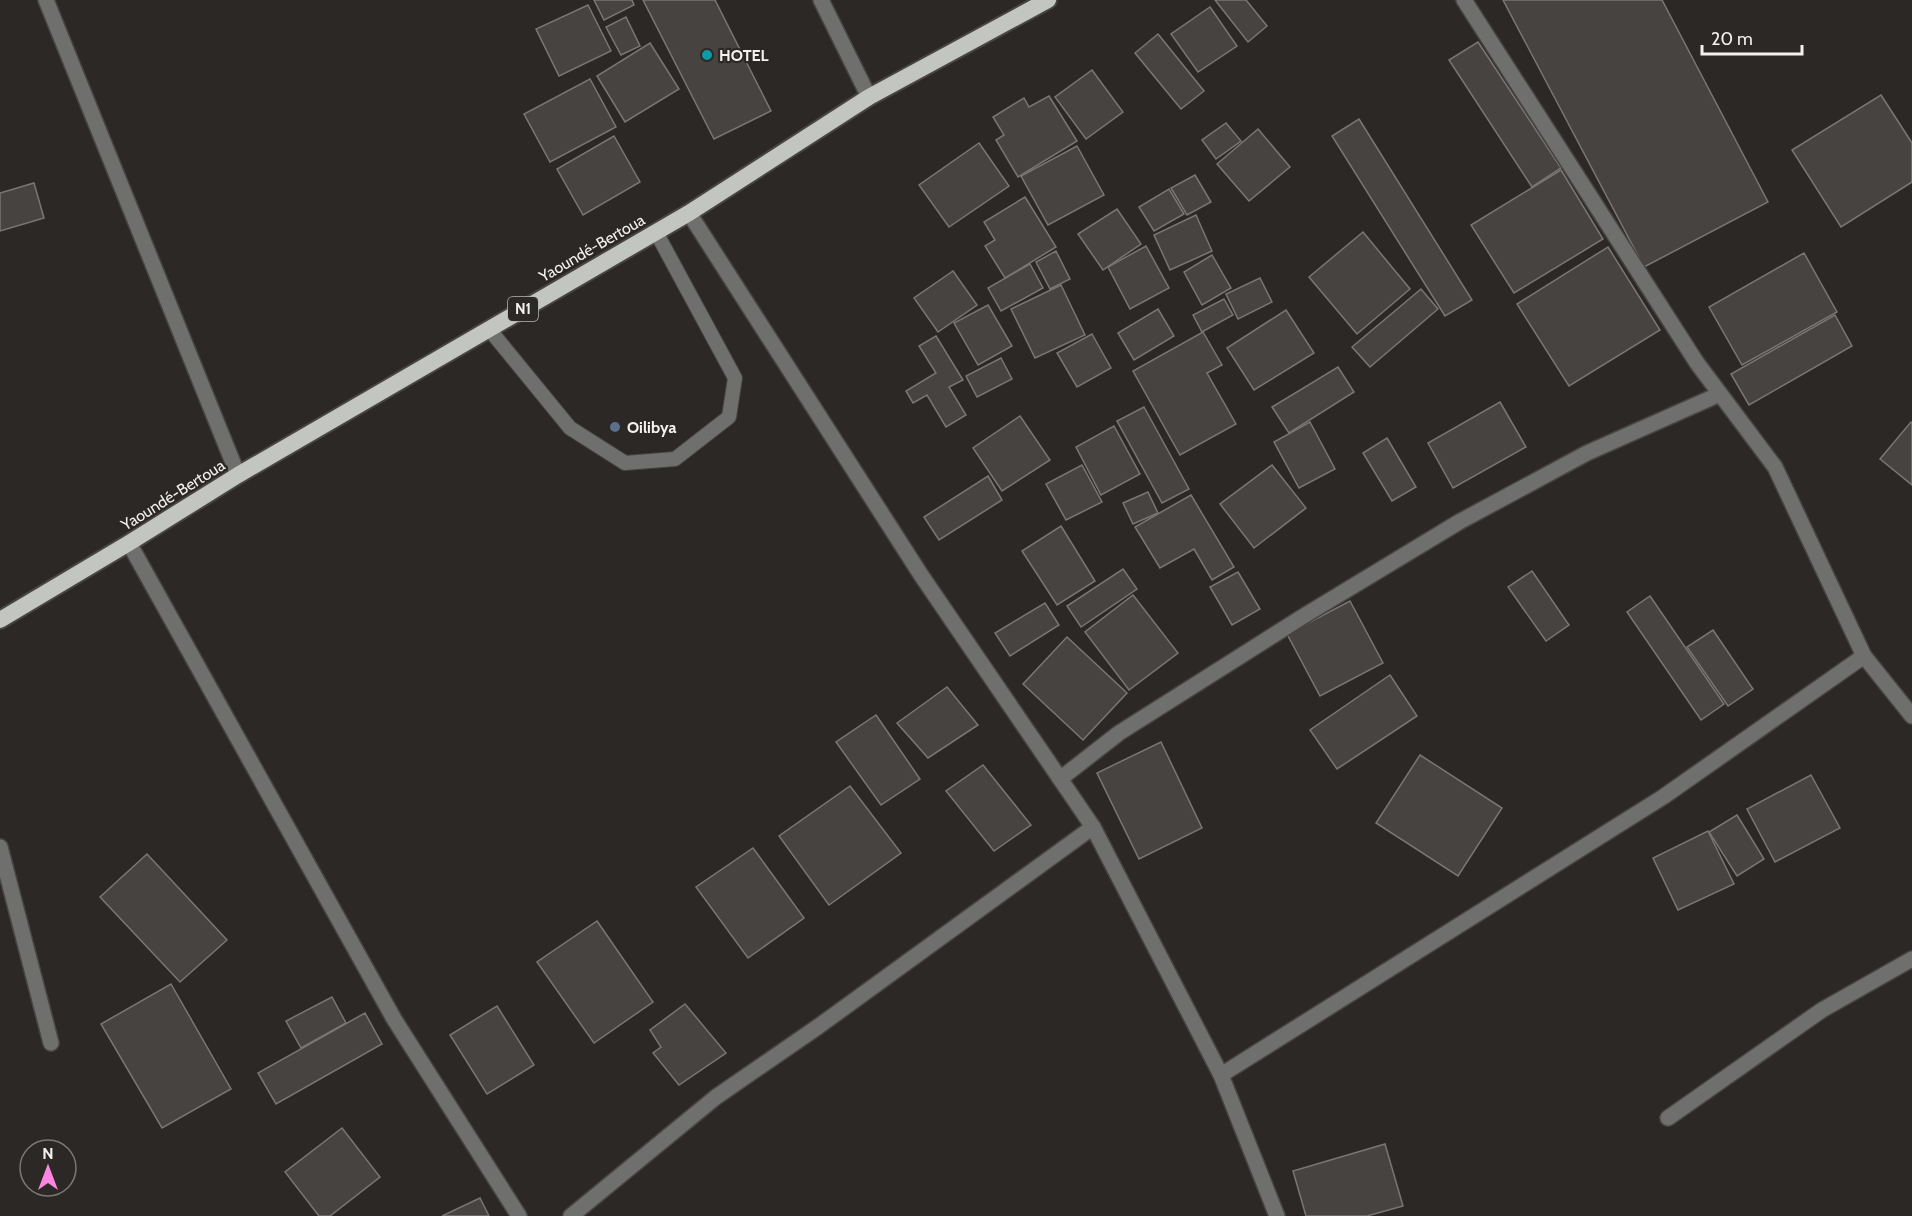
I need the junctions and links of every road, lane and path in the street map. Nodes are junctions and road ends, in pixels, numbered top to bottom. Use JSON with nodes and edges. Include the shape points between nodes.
{"nodes":[{"id":1,"x":46,"y":0,"type":"edge"},
{"id":2,"x":821,"y":0,"type":"edge"},
{"id":3,"x":1048,"y":0,"type":"edge"},
{"id":4,"x":1464,"y":0,"type":"edge"},
{"id":5,"x":869,"y":97,"type":"junction"},
{"id":6,"x":689,"y":213,"type":"junction"},
{"id":7,"x":656,"y":232,"type":"junction"},
{"id":8,"x":489,"y":329,"type":"junction"},
{"id":9,"x":1720,"y":394,"type":"junction"},
{"id":10,"x":238,"y":475,"type":"junction"},
{"id":11,"x":129,"y":543,"type":"junction"},
{"id":12,"x":0,"y":620,"type":"edge"},
{"id":13,"x":1864,"y":656,"type":"junction"},
{"id":14,"x":1912,"y":716,"type":"edge"},
{"id":15,"x":1060,"y":779,"type":"junction"},
{"id":16,"x":1093,"y":827,"type":"junction"},
{"id":17,"x":0,"y":848,"type":"edge"},
{"id":18,"x":1912,"y":959,"type":"edge"},
{"id":19,"x":51,"y":1043,"type":"dead end"},
{"id":20,"x":1221,"y":1075,"type":"junction"},
{"id":21,"x":1668,"y":1118,"type":"dead end"},
{"id":22,"x":519,"y":1216,"type":"edge"},
{"id":23,"x":571,"y":1216,"type":"edge"},
{"id":24,"x":1277,"y":1216,"type":"edge"}],
"edges":[{"from":1,"to":10,"type":"street"},
{"from":2,"to":5,"type":"street"},
{"from":3,"to":5,"type":"highway","name":"Yaoundé-Bertoua","number":"N1"},
{"from":4,"to":9,"type":"street"},
{"from":5,"to":6,"type":"highway","name":"Yaoundé-Bertoua","number":"N1"},
{"from":6,"to":7,"type":"highway","name":"Yaoundé-Bertoua","number":"N1"},
{"from":6,"to":15,"type":"street","via":[[921,575]]},
{"from":7,"to":8,"type":"highway","name":"Yaoundé-Bertoua","number":"N1"},
{"from":7,"to":8,"type":"lane","via":[[735,378],[729,417],[675,459],[625,463],[570,428]]},
{"from":8,"to":10,"type":"highway","name":"Yaoundé-Bertoua","number":"N1"},
{"from":9,"to":13,"type":"street","via":[[1775,467]]},
{"from":9,"to":15,"type":"street","via":[[1587,453],[1459,522],[1119,733]]},
{"from":10,"to":11,"type":"highway","name":"Yaoundé-Bertoua","number":"N1"},
{"from":11,"to":12,"type":"highway","name":"Yaoundé-Bertoua","number":"N1"},
{"from":11,"to":22,"type":"street","via":[[394,1019]]},
{"from":13,"to":14,"type":"street"},
{"from":13,"to":20,"type":"street","via":[[1664,797]]},
{"from":15,"to":16,"type":"street"},
{"from":16,"to":20,"type":"street"},
{"from":16,"to":23,"type":"street","via":[[716,1097]]},
{"from":17,"to":19,"type":"street"},
{"from":18,"to":21,"type":"street","via":[[1822,1010]]},
{"from":20,"to":24,"type":"street"}]}
